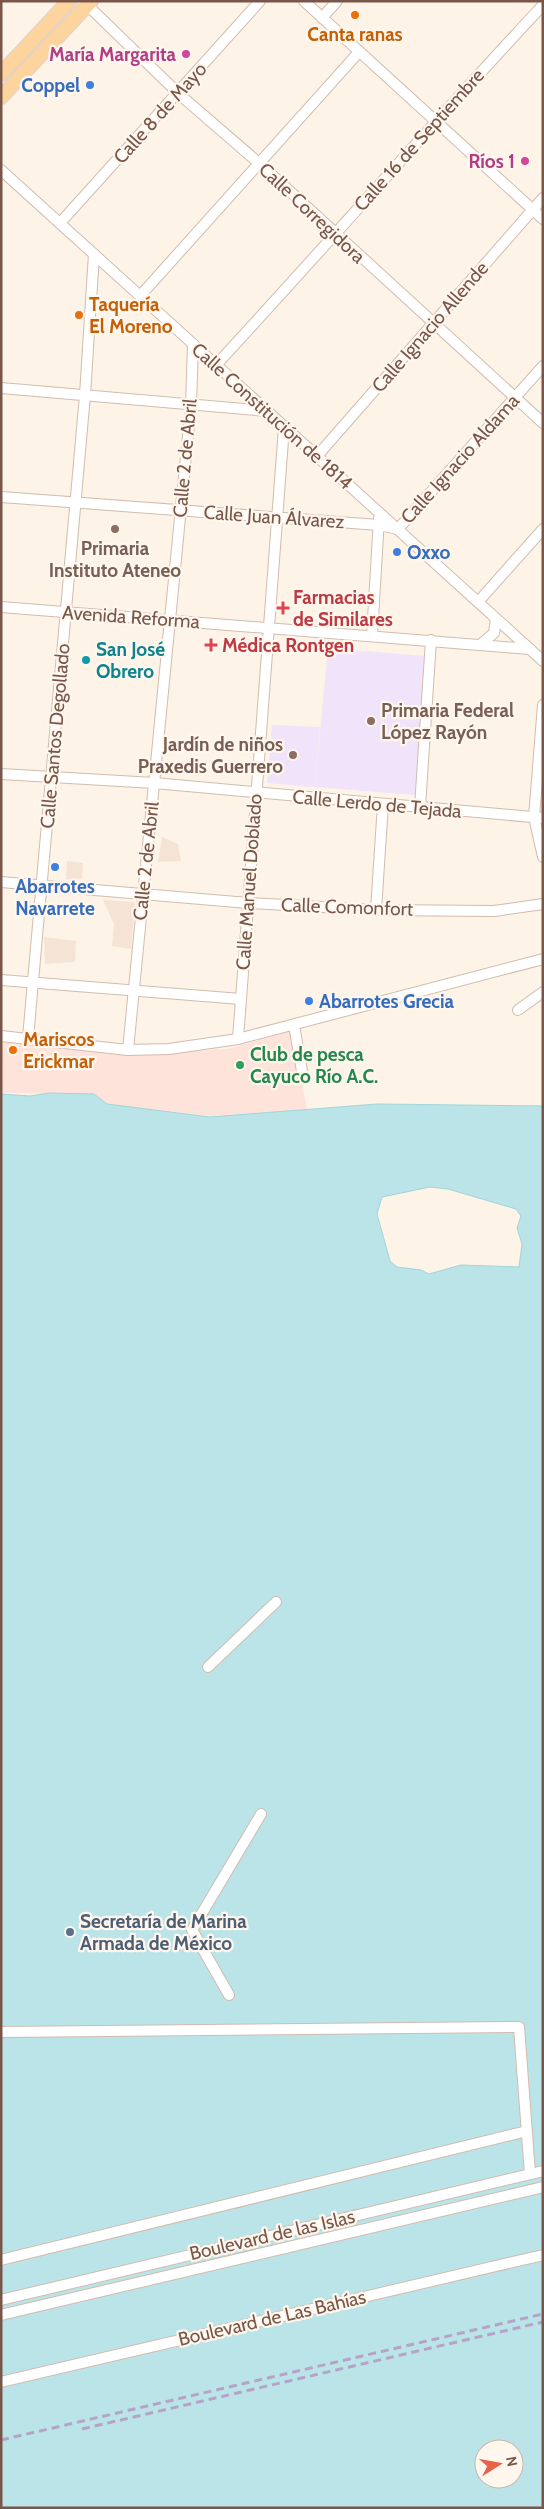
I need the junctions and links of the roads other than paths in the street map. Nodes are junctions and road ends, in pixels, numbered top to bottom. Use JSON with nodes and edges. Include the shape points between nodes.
{"nodes":[{"id":1,"x":69,"y":1,"type":"edge"},
{"id":2,"x":260,"y":1,"type":"edge"},
{"id":3,"x":304,"y":1,"type":"edge"},
{"id":4,"x":338,"y":1,"type":"edge"},
{"id":5,"x":87,"y":3,"type":"edge"},
{"id":6,"x":543,"y":5,"type":"edge"},
{"id":7,"x":322,"y":18,"type":"junction"},
{"id":8,"x":358,"y":52,"type":"junction"},
{"id":9,"x":1,"y":74,"type":"edge"},
{"id":10,"x":179,"y":94,"type":"junction"},
{"id":11,"x":1,"y":97,"type":"edge"},
{"id":12,"x":434,"y":121,"type":"junction"},
{"id":13,"x":260,"y":164,"type":"junction"},
{"id":14,"x":1,"y":170,"type":"edge"},
{"id":15,"x":543,"y":198,"type":"edge"},
{"id":16,"x":532,"y":209,"type":"junction"},
{"id":17,"x":543,"y":218,"type":"edge"},
{"id":18,"x":60,"y":223,"type":"junction"},
{"id":19,"x":336,"y":235,"type":"junction"},
{"id":20,"x":94,"y":254,"type":"junction"},
{"id":21,"x":140,"y":296,"type":"junction"},
{"id":22,"x":433,"y":323,"type":"junction"},
{"id":23,"x":193,"y":344,"type":"junction"},
{"id":24,"x":216,"y":365,"type":"junction"},
{"id":25,"x":543,"y":366,"type":"edge"},
{"id":26,"x":1,"y":388,"type":"edge"},
{"id":27,"x":85,"y":395,"type":"junction"},
{"id":28,"x":515,"y":397,"type":"junction"},
{"id":29,"x":191,"y":405,"type":"junction"},
{"id":30,"x":267,"y":411,"type":"junction"},
{"id":31,"x":543,"y":423,"type":"edge"},
{"id":32,"x":284,"y":426,"type":"junction"},
{"id":33,"x":317,"y":456,"type":"junction"},
{"id":34,"x":1,"y":496,"type":"edge"},
{"id":35,"x":75,"y":502,"type":"junction"},
{"id":36,"x":181,"y":510,"type":"junction"},
{"id":37,"x":378,"y":512,"type":"junction"},
{"id":38,"x":277,"y":517,"type":"junction"},
{"id":39,"x":379,"y":525,"type":"junction"},
{"id":40,"x":398,"y":529,"type":"junction"},
{"id":41,"x":543,"y":529,"type":"edge"},
{"id":42,"x":478,"y":602,"type":"junction"},
{"id":43,"x":1,"y":607,"type":"edge"},
{"id":44,"x":66,"y":612,"type":"junction"},
{"id":45,"x":489,"y":612,"type":"junction"},
{"id":46,"x":170,"y":620,"type":"junction"},
{"id":47,"x":268,"y":628,"type":"junction"},
{"id":48,"x":372,"y":636,"type":"junction"},
{"id":49,"x":431,"y":640,"type":"junction"},
{"id":50,"x":481,"y":644,"type":"junction"},
{"id":51,"x":530,"y":649,"type":"junction"},
{"id":52,"x":543,"y":661,"type":"edge"},
{"id":53,"x":543,"y":705,"type":"edge"},
{"id":54,"x":1,"y":774,"type":"edge"},
{"id":55,"x":51,"y":778,"type":"junction"},
{"id":56,"x":154,"y":784,"type":"junction"},
{"id":57,"x":256,"y":794,"type":"junction"},
{"id":58,"x":383,"y":804,"type":"junction"},
{"id":59,"x":420,"y":807,"type":"junction"},
{"id":60,"x":538,"y":818,"type":"edge"},
{"id":61,"x":543,"y":857,"type":"edge"},
{"id":62,"x":1,"y":882,"type":"edge"},
{"id":63,"x":42,"y":886,"type":"junction"},
{"id":64,"x":143,"y":893,"type":"junction"},
{"id":65,"x":248,"y":903,"type":"junction"},
{"id":66,"x":543,"y":904,"type":"edge"},
{"id":67,"x":376,"y":910,"type":"junction"},
{"id":68,"x":543,"y":960,"type":"edge"},
{"id":69,"x":1,"y":980,"type":"edge"},
{"id":70,"x":33,"y":982,"type":"junction"},
{"id":71,"x":133,"y":990,"type":"junction"},
{"id":72,"x":543,"y":992,"type":"edge"},
{"id":73,"x":241,"y":999,"type":"junction"},
{"id":74,"x":518,"y":1010,"type":"dead end"},
{"id":75,"x":294,"y":1025,"type":"junction"},
{"id":76,"x":1,"y":1036,"type":"edge"},
{"id":77,"x":28,"y":1038,"type":"junction"},
{"id":78,"x":238,"y":1039,"type":"junction"},
{"id":79,"x":128,"y":1050,"type":"junction"},
{"id":80,"x":303,"y":1077,"type":"dead end"},
{"id":81,"x":276,"y":1602,"type":"dead end"},
{"id":82,"x":208,"y":1667,"type":"dead end"},
{"id":83,"x":261,"y":1814,"type":"dead end"},
{"id":84,"x":229,"y":1995,"type":"dead end"},
{"id":85,"x":1,"y":2032,"type":"edge"},
{"id":86,"x":526,"y":2131,"type":"junction"},
{"id":87,"x":543,"y":2171,"type":"edge"},
{"id":88,"x":530,"y":2174,"type":"junction"},
{"id":89,"x":543,"y":2186,"type":"edge"},
{"id":90,"x":543,"y":2255,"type":"edge"},
{"id":91,"x":1,"y":2260,"type":"edge"},
{"id":92,"x":1,"y":2300,"type":"edge"},
{"id":93,"x":1,"y":2315,"type":"edge"},
{"id":94,"x":1,"y":2382,"type":"edge"}],
"edges":[{"from":1,"to":9,"type":"main road"},
{"from":2,"to":10,"type":"street","name":"Calle 8 de Mayo"},
{"from":3,"to":7,"type":"street"},
{"from":4,"to":7,"type":"street"},
{"from":5,"to":10,"type":"street","name":"Calle Corregidora"},
{"from":5,"to":11,"type":"main road"},
{"from":6,"to":12,"type":"street","name":"Calle 16 de Septiembre"},
{"from":7,"to":8,"type":"street"},
{"from":8,"to":12,"type":"street"},
{"from":8,"to":13,"type":"street"},
{"from":10,"to":13,"type":"street","name":"Calle Corregidora"},
{"from":10,"to":18,"type":"street","name":"Calle 8 de Mayo"},
{"from":12,"to":16,"type":"street"},
{"from":12,"to":19,"type":"street","name":"Calle 16 de Septiembre"},
{"from":13,"to":19,"type":"street","name":"Calle Corregidora"},
{"from":13,"to":21,"type":"street"},
{"from":14,"to":18,"type":"street","name":"Calle Constitución de 1814"},
{"from":15,"to":16,"type":"street","name":"Calle Ignacio Allende"},
{"from":16,"to":17,"type":"street"},
{"from":16,"to":22,"type":"street","name":"Calle Ignacio Allende"},
{"from":18,"to":20,"type":"street","name":"Calle Constitución de 1814"},
{"from":19,"to":22,"type":"street","name":"Calle Corregidora"},
{"from":19,"to":24,"type":"street","name":"Calle 16 de Septiembre"},
{"from":20,"to":21,"type":"street","name":"Calle Constitución de 1814"},
{"from":20,"to":27,"type":"street","name":"Calle Santos Degollado"},
{"from":21,"to":23,"type":"street","name":"Calle Constitución de 1814"},
{"from":22,"to":28,"type":"street","name":"Calle Corregidora"},
{"from":22,"to":33,"type":"street","name":"Calle Ignacio Allende"},
{"from":23,"to":24,"type":"street","name":"Calle Constitución de 1814"},
{"from":23,"to":29,"type":"street","name":"Calle 2 de Abril"},
{"from":24,"to":30,"type":"street","name":"Calle Constitución de 1814"},
{"from":25,"to":28,"type":"street","name":"Calle Ignacio Aldama"},
{"from":26,"to":27,"type":"street"},
{"from":27,"to":29,"type":"street"},
{"from":27,"to":35,"type":"street","name":"Calle Santos Degollado"},
{"from":28,"to":31,"type":"street","name":"Calle Corregidora"},
{"from":28,"to":40,"type":"street","name":"Calle Ignacio Aldama"},
{"from":29,"to":30,"type":"street"},
{"from":29,"to":36,"type":"street","name":"Calle 2 de Abril"},
{"from":30,"to":32,"type":"street","name":"Calle Constitución de 1814"},
{"from":32,"to":33,"type":"street","name":"Calle Constitución de 1814"},
{"from":32,"to":38,"type":"street","name":"Calle Manuel Doblado"},
{"from":33,"to":37,"type":"street","name":"Calle Constitución de 1814"},
{"from":34,"to":35,"type":"street","name":"Calle Juan Álvarez"},
{"from":35,"to":36,"type":"street","name":"Calle Juan Álvarez"},
{"from":35,"to":44,"type":"street","name":"Calle Santos Degollado"},
{"from":36,"to":38,"type":"street","name":"Calle Juan Álvarez"},
{"from":36,"to":46,"type":"street","name":"Calle 2 de Abril"},
{"from":37,"to":39,"type":"street"},
{"from":37,"to":40,"type":"street","name":"Calle Constitución de 1814"},
{"from":38,"to":39,"type":"street","name":"Calle Juan Álvarez"},
{"from":38,"to":47,"type":"street","name":"Calle Manuel Doblado"},
{"from":39,"to":40,"type":"street","name":"Calle Juan Álvarez"},
{"from":39,"to":48,"type":"street"},
{"from":40,"to":42,"type":"street","name":"Calle Constitución de 1814"},
{"from":41,"to":42,"type":"street"},
{"from":42,"to":45,"type":"street","name":"Calle Constitución de 1814"},
{"from":43,"to":44,"type":"street","name":"Avenida Reforma"},
{"from":44,"to":46,"type":"street","name":"Avenida Reforma"},
{"from":44,"to":55,"type":"street","name":"Calle Santos Degollado"},
{"from":45,"to":50,"type":"street","via":[[496,619],[496,626],[494,633]]},
{"from":45,"to":51,"type":"street","name":"Calle Constitución de 1814"},
{"from":46,"to":47,"type":"street","name":"Avenida Reforma"},
{"from":46,"to":56,"type":"street","name":"Calle 2 de Abril"},
{"from":47,"to":48,"type":"street","name":"Avenida Reforma"},
{"from":47,"to":57,"type":"street","name":"Calle Manuel Doblado"},
{"from":48,"to":49,"type":"street","name":"Avenida Reforma"},
{"from":49,"to":50,"type":"street","name":"Avenida Reforma"},
{"from":49,"to":59,"type":"street"},
{"from":50,"to":51,"type":"street","name":"Avenida Reforma"},
{"from":51,"to":52,"type":"street","name":"Calle Constitución de 1814"},
{"from":53,"to":60,"type":"street"},
{"from":54,"to":55,"type":"street","name":"Calle Lerdo de Tejada"},
{"from":55,"to":56,"type":"street","name":"Calle Lerdo de Tejada"},
{"from":55,"to":63,"type":"street","name":"Calle Santos Degollado"},
{"from":56,"to":57,"type":"street","name":"Calle Lerdo de Tejada"},
{"from":56,"to":64,"type":"street","name":"Calle 2 de Abril"},
{"from":57,"to":58,"type":"street","name":"Calle Lerdo de Tejada"},
{"from":57,"to":65,"type":"street","name":"Calle Manuel Doblado"},
{"from":58,"to":59,"type":"street","name":"Calle Lerdo de Tejada"},
{"from":58,"to":67,"type":"street"},
{"from":59,"to":60,"type":"street","name":"Calle Lerdo de Tejada"},
{"from":60,"to":61,"type":"street"},
{"from":62,"to":63,"type":"street","name":"Calle Comonfort"},
{"from":63,"to":64,"type":"street","name":"Calle Comonfort"},
{"from":63,"to":70,"type":"street","name":"Calle Santos Degollado"},
{"from":64,"to":65,"type":"street","name":"Calle Comonfort"},
{"from":64,"to":71,"type":"street","name":"Calle 2 de Abril"},
{"from":65,"to":67,"type":"street","name":"Calle Comonfort"},
{"from":65,"to":73,"type":"street","name":"Calle Manuel Doblado"},
{"from":66,"to":67,"type":"street","name":"Calle Comonfort","via":[[494,911]]},
{"from":68,"to":75,"type":"street"},
{"from":69,"to":70,"type":"street"},
{"from":70,"to":71,"type":"street"},
{"from":70,"to":77,"type":"street","name":"Calle Santos Degollado"},
{"from":71,"to":73,"type":"street"},
{"from":71,"to":79,"type":"street","name":"Calle 2 de Abril"},
{"from":72,"to":74,"type":"street"},
{"from":73,"to":78,"type":"street","name":"Calle Manuel Doblado"},
{"from":75,"to":78,"type":"street"},
{"from":75,"to":80,"type":"street"},
{"from":76,"to":77,"type":"street"},
{"from":77,"to":79,"type":"street"},
{"from":78,"to":79,"type":"street"},
{"from":81,"to":82,"type":"street"},
{"from":83,"to":84,"type":"street","via":[[192,1930]]},
{"from":85,"to":86,"type":"street","via":[[519,2027]]},
{"from":86,"to":88,"type":"street"},
{"from":86,"to":91,"type":"street"},
{"from":87,"to":88,"type":"street","name":"Boulevard de las Islas"},
{"from":88,"to":92,"type":"street","name":"Boulevard de las Islas"},
{"from":89,"to":93,"type":"street","name":"Boulevard de las Islas"},
{"from":90,"to":94,"type":"street","name":"Boulevard de Las Bahías"}]}
